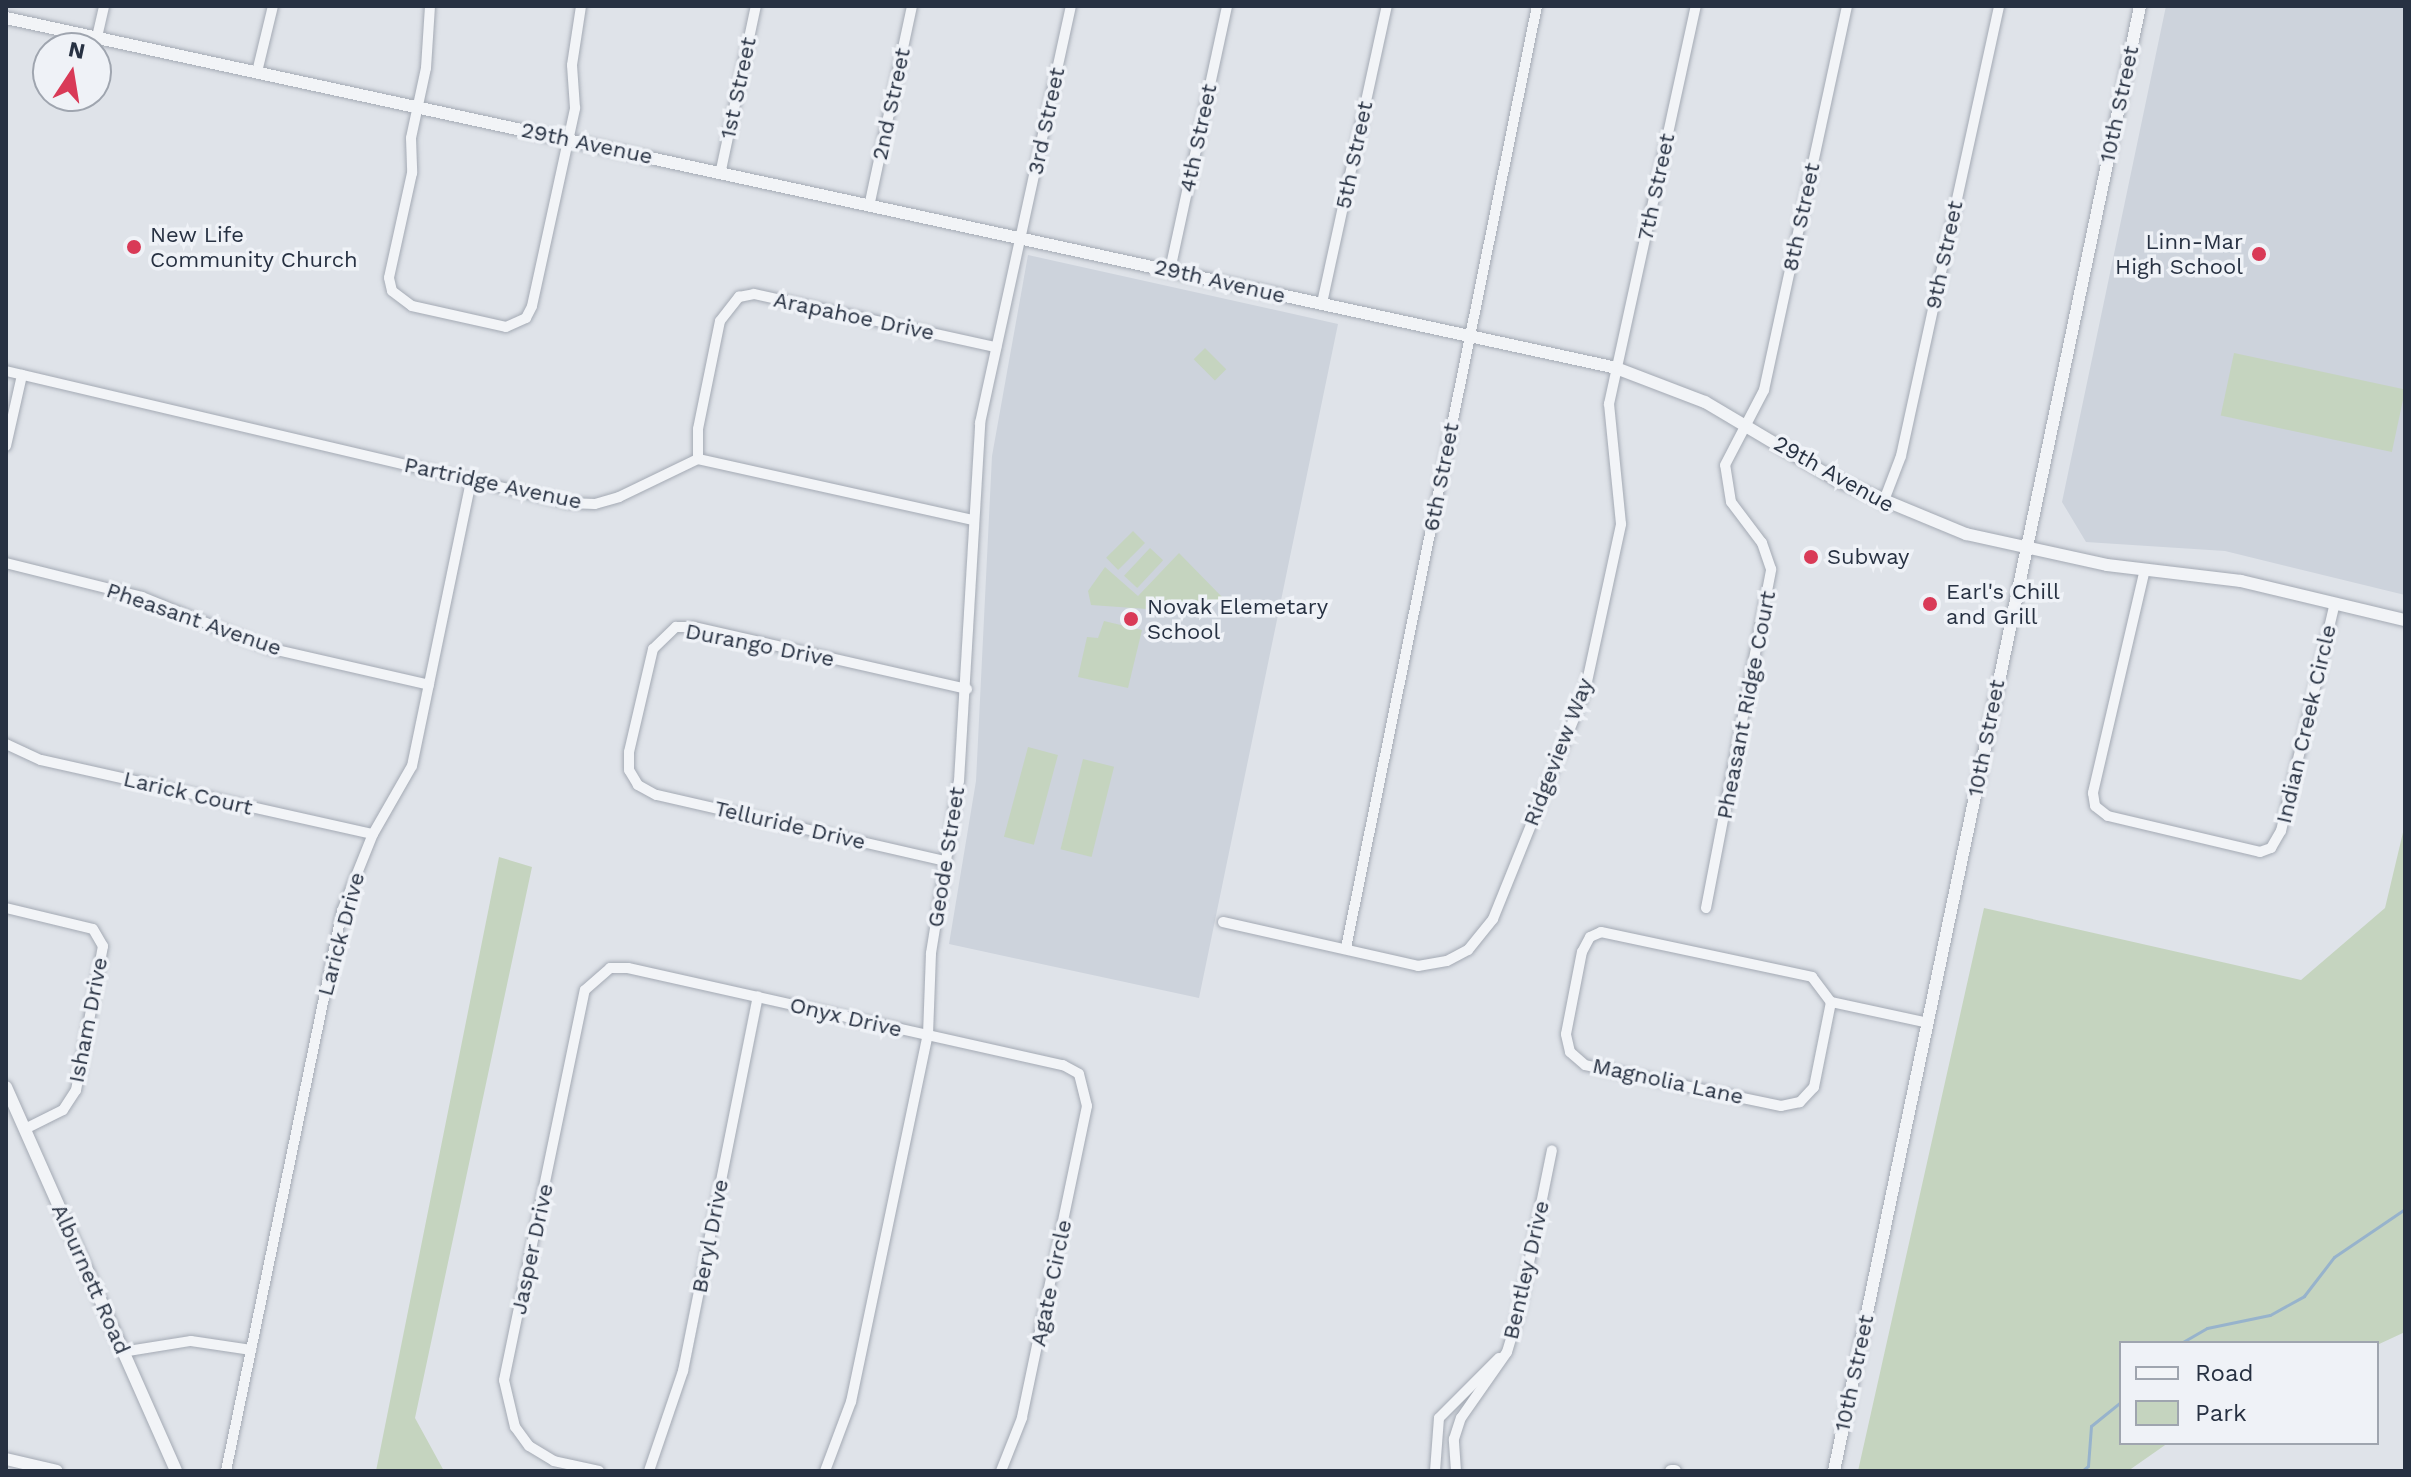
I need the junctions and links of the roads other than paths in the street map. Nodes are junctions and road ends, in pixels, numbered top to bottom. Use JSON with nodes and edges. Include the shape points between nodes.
{"nodes":[{"id":1,"x":104,"y":6,"type":"edge"},
{"id":2,"x":273,"y":6,"type":"edge"},
{"id":3,"x":430,"y":6,"type":"edge"},
{"id":4,"x":581,"y":6,"type":"edge"},
{"id":5,"x":756,"y":6,"type":"edge"},
{"id":6,"x":912,"y":6,"type":"edge"},
{"id":7,"x":1071,"y":6,"type":"edge"},
{"id":8,"x":1227,"y":6,"type":"edge"},
{"id":9,"x":1387,"y":6,"type":"edge"},
{"id":10,"x":1537,"y":6,"type":"edge"},
{"id":11,"x":1696,"y":6,"type":"edge"},
{"id":12,"x":1847,"y":6,"type":"edge"},
{"id":13,"x":1999,"y":6,"type":"edge"},
{"id":14,"x":2140,"y":6,"type":"edge"},
{"id":15,"x":6,"y":18,"type":"edge"},
{"id":16,"x":73,"y":32,"type":"edge"},
{"id":17,"x":98,"y":32,"type":"edge"},
{"id":18,"x":112,"y":40,"type":"edge"},
{"id":19,"x":257,"y":72,"type":"junction"},
{"id":20,"x":418,"y":107,"type":"junction"},
{"id":21,"x":568,"y":141,"type":"junction"},
{"id":22,"x":721,"y":170,"type":"junction"},
{"id":23,"x":870,"y":202,"type":"junction"},
{"id":24,"x":1021,"y":236,"type":"junction"},
{"id":25,"x":1170,"y":270,"type":"junction"},
{"id":26,"x":1322,"y":303,"type":"junction"},
{"id":27,"x":1466,"y":336,"type":"junction"},
{"id":28,"x":996,"y":347,"type":"junction"},
{"id":29,"x":1616,"y":368,"type":"junction"},
{"id":30,"x":6,"y":371,"type":"edge"},
{"id":31,"x":22,"y":375,"type":"junction"},
{"id":32,"x":1748,"y":425,"type":"junction"},
{"id":33,"x":6,"y":446,"type":"edge"},
{"id":34,"x":698,"y":459,"type":"junction"},
{"id":35,"x":471,"y":481,"type":"junction"},
{"id":36,"x":1883,"y":503,"type":"junction"},
{"id":37,"x":973,"y":520,"type":"junction"},
{"id":38,"x":2024,"y":551,"type":"junction"},
{"id":39,"x":6,"y":563,"type":"edge"},
{"id":40,"x":2145,"y":569,"type":"junction"},
{"id":41,"x":2335,"y":603,"type":"junction"},
{"id":42,"x":2402,"y":619,"type":"edge"},
{"id":43,"x":429,"y":685,"type":"junction"},
{"id":44,"x":967,"y":689,"type":"junction"},
{"id":45,"x":6,"y":744,"type":"edge"},
{"id":46,"x":638,"y":785,"type":"joint"},
{"id":47,"x":373,"y":834,"type":"junction"},
{"id":48,"x":945,"y":861,"type":"junction"},
{"id":49,"x":6,"y":908,"type":"edge"},
{"id":50,"x":1706,"y":908,"type":"dead end"},
{"id":51,"x":1223,"y":922,"type":"dead end"},
{"id":52,"x":1346,"y":948,"type":"junction"},
{"id":53,"x":595,"y":977,"type":"joint"},
{"id":54,"x":758,"y":996,"type":"junction"},
{"id":55,"x":1831,"y":1002,"type":"junction"},
{"id":56,"x":1928,"y":1023,"type":"junction"},
{"id":57,"x":928,"y":1035,"type":"junction"},
{"id":58,"x":6,"y":1087,"type":"edge"},
{"id":59,"x":1087,"y":1091,"type":"joint"},
{"id":60,"x":25,"y":1129,"type":"junction"},
{"id":61,"x":1552,"y":1150,"type":"dead end"},
{"id":62,"x":251,"y":1350,"type":"junction"},
{"id":63,"x":122,"y":1352,"type":"junction"},
{"id":64,"x":1507,"y":1352,"type":"junction"},
{"id":65,"x":6,"y":1459,"type":"edge"},
{"id":66,"x":57,"y":1471,"type":"edge"},
{"id":67,"x":176,"y":1471,"type":"edge"},
{"id":68,"x":226,"y":1471,"type":"edge"},
{"id":69,"x":599,"y":1471,"type":"edge"},
{"id":70,"x":649,"y":1471,"type":"edge"},
{"id":71,"x":825,"y":1471,"type":"edge"},
{"id":72,"x":1001,"y":1471,"type":"edge"},
{"id":73,"x":1435,"y":1471,"type":"edge"},
{"id":74,"x":1456,"y":1471,"type":"edge"},
{"id":75,"x":1834,"y":1471,"type":"edge"}],
"edges":[{"from":1,"to":17,"type":"street"},
{"from":2,"to":19,"type":"street"},
{"from":3,"to":20,"type":"street"},
{"from":4,"to":21,"type":"street","via":[[573,42],[575,108]]},
{"from":5,"to":22,"type":"street","name":"1st Street"},
{"from":6,"to":23,"type":"street","name":"2nd Street"},
{"from":7,"to":24,"type":"street","name":"3rd Street"},
{"from":8,"to":25,"type":"street","name":"4th Street"},
{"from":9,"to":26,"type":"street","name":"5th Street"},
{"from":10,"to":27,"type":"street","name":"6th Street"},
{"from":11,"to":29,"type":"street","name":"7th Street"},
{"from":12,"to":32,"type":"street","name":"8th Street","via":[[1764,390]]},
{"from":13,"to":36,"type":"street","name":"9th Street","via":[[1901,456]]},
{"from":14,"to":38,"type":"street","name":"10th Street"},
{"from":15,"to":16,"type":"street","name":"29th Avenue"},
{"from":18,"to":19,"type":"street","name":"29th Avenue"},
{"from":19,"to":20,"type":"street","name":"29th Avenue"},
{"from":20,"to":21,"type":"street","name":"29th Avenue"},
{"from":20,"to":21,"type":"street","via":[[411,138],[412,173],[389,278],[392,291],[412,306],[506,327],[526,318]]},
{"from":21,"to":22,"type":"street","name":"29th Avenue"},
{"from":22,"to":23,"type":"street","name":"29th Avenue"},
{"from":23,"to":24,"type":"street","name":"29th Avenue"},
{"from":24,"to":25,"type":"street","name":"29th Avenue"},
{"from":24,"to":28,"type":"street","name":"Geode Street"},
{"from":25,"to":26,"type":"street","name":"29th Avenue"},
{"from":26,"to":27,"type":"street","name":"29th Avenue"},
{"from":27,"to":29,"type":"street","name":"29th Avenue"},
{"from":27,"to":52,"type":"street","name":"6th Street"},
{"from":28,"to":34,"type":"street","name":"Arapahoe Drive","via":[[754,294],[739,297],[720,321],[698,429]]},
{"from":28,"to":37,"type":"street","name":"Geode Street","via":[[980,423]]},
{"from":29,"to":32,"type":"street","name":"29th Avenue","via":[[1705,402]]},
{"from":29,"to":52,"type":"street","name":"Ridgeview Way","via":[[1608,428],[1621,524],[1585,691],[1493,919],[1468,950],[1447,961],[1418,966]]},
{"from":30,"to":31,"type":"street","name":"Partridge Avenue"},
{"from":31,"to":33,"type":"street"},
{"from":31,"to":35,"type":"street","name":"Partridge Avenue"},
{"from":32,"to":36,"type":"street","name":"29th Avenue"},
{"from":32,"to":50,"type":"street","name":"Pheasant Ridge Court","via":[[1732,447],[1725,483],[1731,502],[1762,543],[1771,569],[1770,593]]},
{"from":34,"to":35,"type":"street","name":"Partridge Avenue","via":[[595,504]]},
{"from":34,"to":37,"type":"street"},
{"from":35,"to":43,"type":"street","name":"Larick Drive"},
{"from":36,"to":38,"type":"street","name":"29th Avenue"},
{"from":37,"to":44,"type":"street","name":"Geode Street"},
{"from":38,"to":40,"type":"street","name":"29th Avenue"},
{"from":38,"to":56,"type":"street","name":"10th Street"},
{"from":39,"to":43,"type":"street","name":"Pheasant Avenue","via":[[142,597],[268,648]]},
{"from":40,"to":41,"type":"street","name":"29th Avenue","via":[[2217,576]]},
{"from":40,"to":41,"type":"street","name":"Indian Creek Circle","via":[[2093,793],[2095,806],[2108,816],[2260,852],[2271,848],[2281,831]]},
{"from":41,"to":42,"type":"street","name":"29th Avenue"},
{"from":43,"to":47,"type":"street","name":"Larick Drive","via":[[412,766]]},
{"from":44,"to":46,"type":"street","name":"Durango Drive","via":[[676,627],[653,649],[629,752],[629,770]]},
{"from":44,"to":48,"type":"street","name":"Geode Street"},
{"from":45,"to":47,"type":"street","name":"Larick Court","via":[[41,760]]},
{"from":46,"to":48,"type":"street","name":"Telluride Drive","via":[[656,795]]},
{"from":47,"to":62,"type":"street","name":"Larick Drive","via":[[342,911]]},
{"from":48,"to":57,"type":"street","name":"Geode Street","via":[[931,953]]},
{"from":49,"to":60,"type":"street","name":"Isham Drive","via":[[93,929],[103,946],[76,1090],[63,1110]]},
{"from":51,"to":52,"type":"street","name":"Ridgeview Way"},
{"from":53,"to":54,"type":"street","name":"Onyx Drive","via":[[610,968],[628,968]]},
{"from":53,"to":69,"type":"street","name":"Jasper Drive","via":[[585,990],[504,1380],[515,1427],[529,1446],[554,1461]]},
{"from":54,"to":57,"type":"street","name":"Onyx Drive"},
{"from":54,"to":70,"type":"street","name":"Beryl Drive","via":[[683,1371]]},
{"from":55,"to":55,"type":"street","name":"Magnolia Lane","via":[[1812,977],[1601,932],[1590,937],[1582,952],[1566,1034],[1570,1052],[1585,1065],[1781,1106],[1800,1102],[1814,1087]]},
{"from":55,"to":56,"type":"street"},
{"from":56,"to":75,"type":"street","name":"10th Street"},
{"from":57,"to":59,"type":"street","name":"Onyx Drive","via":[[1063,1065],[1079,1074]]},
{"from":57,"to":71,"type":"street","name":"Geode Street","via":[[851,1402]]},
{"from":58,"to":60,"type":"street","name":"Alburnett Road"},
{"from":59,"to":72,"type":"street","name":"Agate Circle","via":[[1022,1418]]},
{"from":60,"to":63,"type":"street","name":"Alburnett Road"},
{"from":61,"to":64,"type":"street","name":"Bentley Drive"},
{"from":62,"to":63,"type":"street","via":[[191,1341]]},
{"from":62,"to":68,"type":"street","name":"Larick Drive"},
{"from":63,"to":67,"type":"street","name":"Alburnett Road"},
{"from":64,"to":73,"type":"street","via":[[1439,1418]]},
{"from":64,"to":74,"type":"street","name":"Bentley Drive","via":[[1461,1418],[1454,1439]]},
{"from":65,"to":66,"type":"street"}]}
